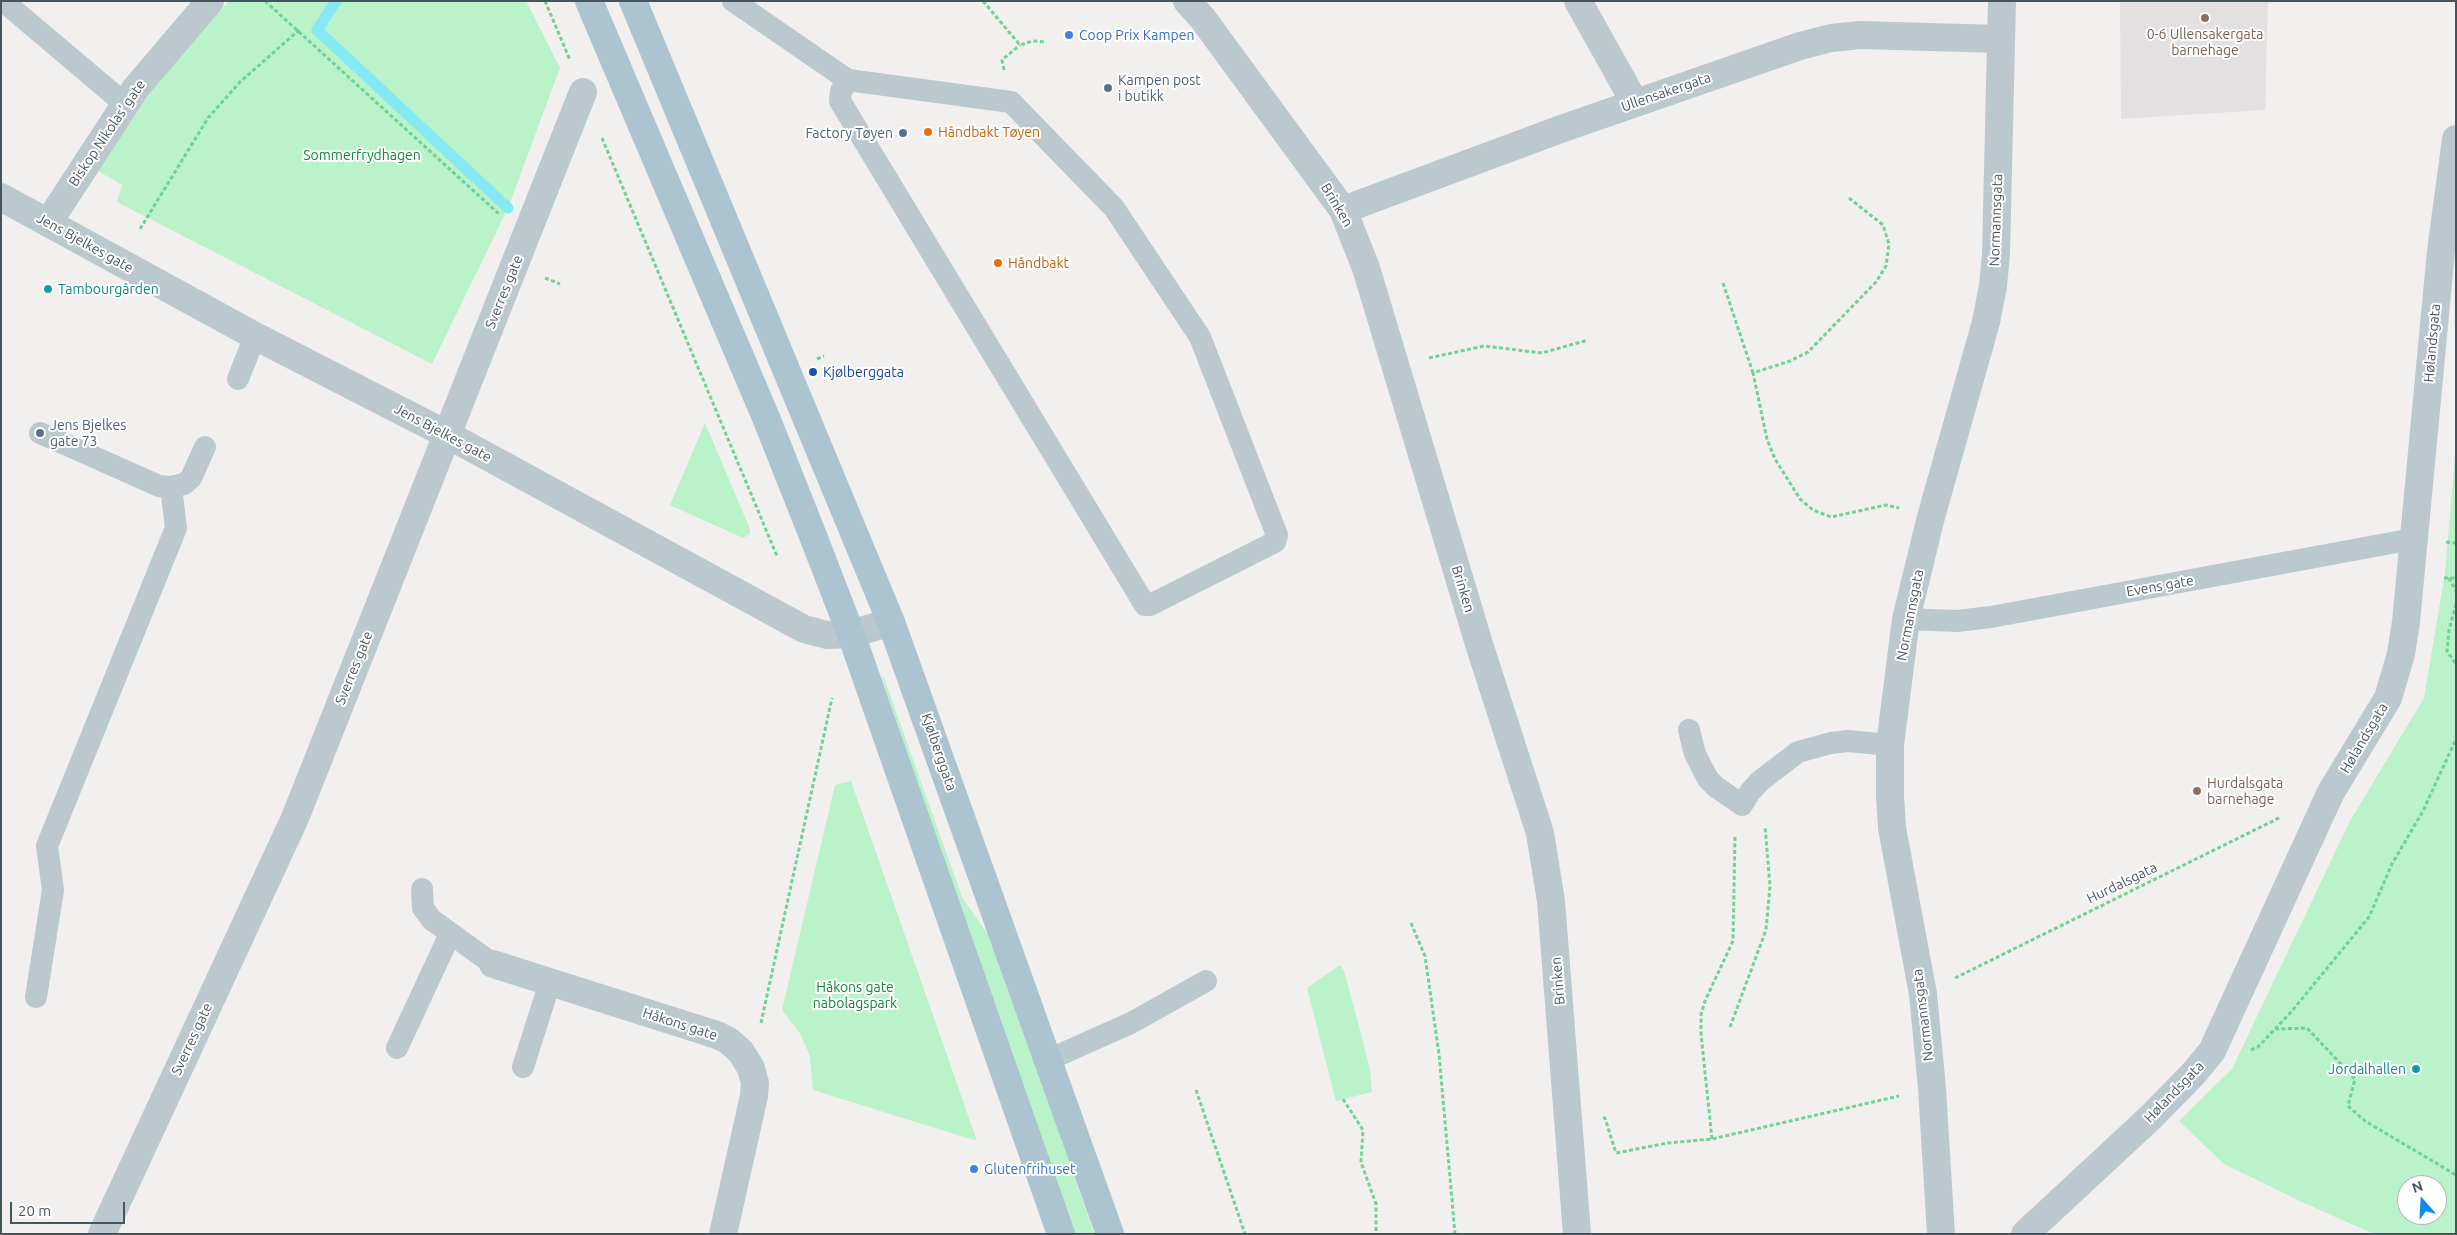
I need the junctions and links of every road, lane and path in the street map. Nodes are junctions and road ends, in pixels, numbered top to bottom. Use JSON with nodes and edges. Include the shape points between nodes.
{"nodes":[{"id":1,"x":3,"y":1,"type":"edge"},
{"id":2,"x":210,"y":1,"type":"edge"},
{"id":3,"x":265,"y":1,"type":"edge"},
{"id":4,"x":545,"y":1,"type":"edge"},
{"id":5,"x":589,"y":1,"type":"edge"},
{"id":6,"x":633,"y":1,"type":"edge"},
{"id":7,"x":733,"y":1,"type":"edge"},
{"id":8,"x":983,"y":1,"type":"edge"},
{"id":9,"x":1187,"y":1,"type":"edge"},
{"id":10,"x":1578,"y":1,"type":"edge"},
{"id":11,"x":2002,"y":1,"type":"edge"},
{"id":12,"x":300,"y":30,"type":"junction"},
{"id":13,"x":2001,"y":39,"type":"junction"},
{"id":14,"x":1046,"y":42,"type":"dead end"},
{"id":15,"x":848,"y":80,"type":"junction"},
{"id":16,"x":583,"y":92,"type":"junction"},
{"id":17,"x":1635,"y":103,"type":"junction"},
{"id":18,"x":125,"y":104,"type":"junction"},
{"id":19,"x":2456,"y":139,"type":"edge"},
{"id":20,"x":1,"y":197,"type":"edge"},
{"id":21,"x":1849,"y":198,"type":"dead end"},
{"id":22,"x":1343,"y":210,"type":"junction"},
{"id":23,"x":48,"y":223,"type":"junction"},
{"id":24,"x":140,"y":228,"type":"dead end"},
{"id":25,"x":526,"y":238,"type":"junction"},
{"id":26,"x":1723,"y":283,"type":"dead end"},
{"id":27,"x":255,"y":336,"type":"junction"},
{"id":28,"x":1588,"y":340,"type":"dead end"},
{"id":29,"x":1421,"y":360,"type":"dead end"},
{"id":30,"x":1753,"y":374,"type":"junction"},
{"id":31,"x":238,"y":379,"type":"dead end"},
{"id":32,"x":40,"y":433,"type":"dead end"},
{"id":33,"x":448,"y":435,"type":"junction"},
{"id":34,"x":205,"y":447,"type":"dead end"},
{"id":35,"x":171,"y":487,"type":"junction"},
{"id":36,"x":1903,"y":509,"type":"dead end"},
{"id":37,"x":2414,"y":539,"type":"junction"},
{"id":38,"x":777,"y":556,"type":"dead end"},
{"id":39,"x":2449,"y":578,"type":"dead end"},
{"id":40,"x":2456,"y":590,"type":"edge"},
{"id":41,"x":2456,"y":604,"type":"edge"},
{"id":42,"x":1906,"y":618,"type":"junction"},
{"id":43,"x":891,"y":622,"type":"junction"},
{"id":44,"x":851,"y":634,"type":"junction"},
{"id":45,"x":2456,"y":664,"type":"edge"},
{"id":46,"x":832,"y":698,"type":"dead end"},
{"id":47,"x":1689,"y":730,"type":"dead end"},
{"id":48,"x":2456,"y":739,"type":"edge"},
{"id":49,"x":1890,"y":745,"type":"junction"},
{"id":50,"x":1760,"y":780,"type":"junction"},
{"id":51,"x":2331,"y":792,"type":"junction"},
{"id":52,"x":1742,"y":805,"type":"junction"},
{"id":53,"x":422,"y":889,"type":"dead end"},
{"id":54,"x":1411,"y":923,"type":"dead end"},
{"id":55,"x":450,"y":934,"type":"junction"},
{"id":56,"x":493,"y":964,"type":"joint"},
{"id":57,"x":1206,"y":981,"type":"dead end"},
{"id":58,"x":550,"y":982,"type":"junction"},
{"id":59,"x":1923,"y":994,"type":"junction"},
{"id":60,"x":36,"y":996,"type":"dead end"},
{"id":61,"x":1730,"y":1027,"type":"dead end"},
{"id":62,"x":2275,"y":1029,"type":"junction"},
{"id":63,"x":397,"y":1048,"type":"dead end"},
{"id":64,"x":2212,"y":1051,"type":"junction"},
{"id":65,"x":1048,"y":1060,"type":"junction"},
{"id":66,"x":523,"y":1067,"type":"dead end"},
{"id":67,"x":751,"y":1068,"type":"junction"},
{"id":68,"x":1932,"y":1088,"type":"junction"},
{"id":69,"x":1196,"y":1090,"type":"dead end"},
{"id":70,"x":1343,"y":1099,"type":"dead end"},
{"id":71,"x":1605,"y":1118,"type":"dead end"},
{"id":72,"x":1712,"y":1139,"type":"junction"},
{"id":73,"x":2456,"y":1175,"type":"edge"},
{"id":74,"x":102,"y":1234,"type":"edge"},
{"id":75,"x":723,"y":1234,"type":"edge"},
{"id":76,"x":1061,"y":1234,"type":"edge"},
{"id":77,"x":1110,"y":1234,"type":"edge"},
{"id":78,"x":1245,"y":1234,"type":"edge"},
{"id":79,"x":1376,"y":1234,"type":"edge"},
{"id":80,"x":1455,"y":1234,"type":"edge"},
{"id":81,"x":1578,"y":1234,"type":"edge"},
{"id":82,"x":1941,"y":1234,"type":"edge"},
{"id":83,"x":2025,"y":1234,"type":"edge"}],
"edges":[{"from":1,"to":18,"type":"lane"},
{"from":2,"to":18,"type":"street","name":"Biskop Nikolas' gate"},
{"from":3,"to":12,"type":"path"},
{"from":4,"to":16,"type":"path"},
{"from":5,"to":44,"type":"main road","via":[[767,420]]},
{"from":6,"to":43,"type":"main road","name":"Kjølberggata"},
{"from":7,"to":15,"type":"lane"},
{"from":8,"to":14,"type":"path","via":[[1020,45]]},
{"from":9,"to":22,"type":"street","name":"Brinken","via":[[1204,19]]},
{"from":10,"to":17,"type":"street"},
{"from":11,"to":13,"type":"street","name":"Normannsgata"},
{"from":12,"to":24,"type":"path","via":[[240,82],[208,118]]},
{"from":12,"to":25,"type":"path"},
{"from":13,"to":17,"type":"street","name":"Ullensakergata","via":[[1860,35],[1831,38]]},
{"from":13,"to":42,"type":"street","name":"Normannsgata","via":[[1993,286]]},
{"from":15,"to":15,"type":"lane","via":[[1011,102],[1114,208],[1200,337],[1277,535],[1275,542],[1145,605],[840,101],[841,91]]},
{"from":16,"to":25,"type":"street","name":"Sverres gate"},
{"from":16,"to":38,"type":"path"},
{"from":17,"to":22,"type":"street","name":"Ullensakergata"},
{"from":18,"to":23,"type":"street","name":"Biskop Nikolas' gate"},
{"from":19,"to":37,"type":"street","name":"Hølandsgata","via":[[2441,251]]},
{"from":20,"to":23,"type":"street","name":"Jens Bjelkes gate"},
{"from":21,"to":30,"type":"path","via":[[1883,225],[1889,244],[1886,266],[1876,282],[1808,352]]},
{"from":22,"to":81,"type":"street","name":"Brinken","via":[[1366,268],[1479,644],[1540,833],[1552,901]]},
{"from":23,"to":27,"type":"street","name":"Jens Bjelkes gate"},
{"from":25,"to":33,"type":"street","name":"Sverres gate"},
{"from":26,"to":30,"type":"path"},
{"from":27,"to":31,"type":"lane"},
{"from":27,"to":33,"type":"street","name":"Jens Bjelkes gate"},
{"from":28,"to":29,"type":"path","via":[[1542,353],[1484,346]]},
{"from":30,"to":36,"type":"path","via":[[1767,438],[1776,460],[1800,499],[1813,510],[1831,517],[1886,505]]},
{"from":32,"to":35,"type":"lane","via":[[160,486]]},
{"from":33,"to":44,"type":"street","name":"Jens Bjelkes gate","via":[[804,629],[827,635]]},
{"from":33,"to":74,"type":"street","name":"Sverres gate","via":[[295,818]]},
{"from":34,"to":35,"type":"lane","via":[[192,478]]},
{"from":35,"to":60,"type":"lane","via":[[176,528],[47,846],[53,890]]},
{"from":37,"to":42,"type":"lane","name":"Evens gate","via":[[1990,617],[1957,621]]},
{"from":37,"to":51,"type":"street","name":"Hølandsgata","via":[[2406,622],[2396,677],[2388,698]]},
{"from":39,"to":40,"type":"path"},
{"from":41,"to":45,"type":"path","via":[[2447,652]]},
{"from":42,"to":49,"type":"street","name":"Normannsgata"},
{"from":43,"to":44,"type":"street","name":"Jens Bjelkes gate"},
{"from":43,"to":65,"type":"main road","name":"Kjølberggata"},
{"from":44,"to":76,"type":"main road"},
{"from":46,"to":67,"type":"path"},
{"from":47,"to":52,"type":"lane","via":[[1695,754],[1708,779]]},
{"from":48,"to":62,"type":"path","via":[[2423,811],[2392,864],[2369,917]]},
{"from":49,"to":50,"type":"lane","via":[[1848,741],[1813,747],[1790,756]]},
{"from":49,"to":59,"type":"street","name":"Normannsgata","via":[[1892,828]]},
{"from":50,"to":52,"type":"lane"},
{"from":50,"to":61,"type":"path","via":[[1770,859],[1769,913],[1762,945]]},
{"from":51,"to":59,"type":"path","name":"Hurdalsgata"},
{"from":51,"to":64,"type":"street","name":"Hølandsgata"},
{"from":52,"to":72,"type":"path","via":[[1735,836],[1733,941],[1701,1015]]},
{"from":53,"to":55,"type":"lane","via":[[423,908]]},
{"from":54,"to":80,"type":"path","via":[[1425,956],[1432,1005]]},
{"from":55,"to":56,"type":"lane"},
{"from":55,"to":63,"type":"lane"},
{"from":56,"to":58,"type":"street","name":"Håkons gate"},
{"from":57,"to":65,"type":"lane","via":[[1131,1023]]},
{"from":58,"to":66,"type":"lane"},
{"from":58,"to":67,"type":"street","name":"Håkons gate","via":[[716,1035],[741,1052]]},
{"from":59,"to":68,"type":"street","name":"Normannsgata"},
{"from":62,"to":64,"type":"path","via":[[2258,1047],[2240,1056]]},
{"from":62,"to":73,"type":"path","via":[[2308,1028],[2355,1079],[2348,1106],[2365,1121]]},
{"from":64,"to":83,"type":"street","name":"Hølandsgata","via":[[2151,1117]]},
{"from":65,"to":77,"type":"main road","name":"Kjølberggata"},
{"from":67,"to":75,"type":"street","name":"Håkons gate","via":[[754,1096]]},
{"from":68,"to":72,"type":"path"},
{"from":68,"to":82,"type":"street","name":"Normannsgata"},
{"from":69,"to":78,"type":"path"},
{"from":70,"to":79,"type":"path","via":[[1363,1130],[1361,1162],[1376,1204]]},
{"from":71,"to":72,"type":"path","via":[[1616,1153]]}]}
